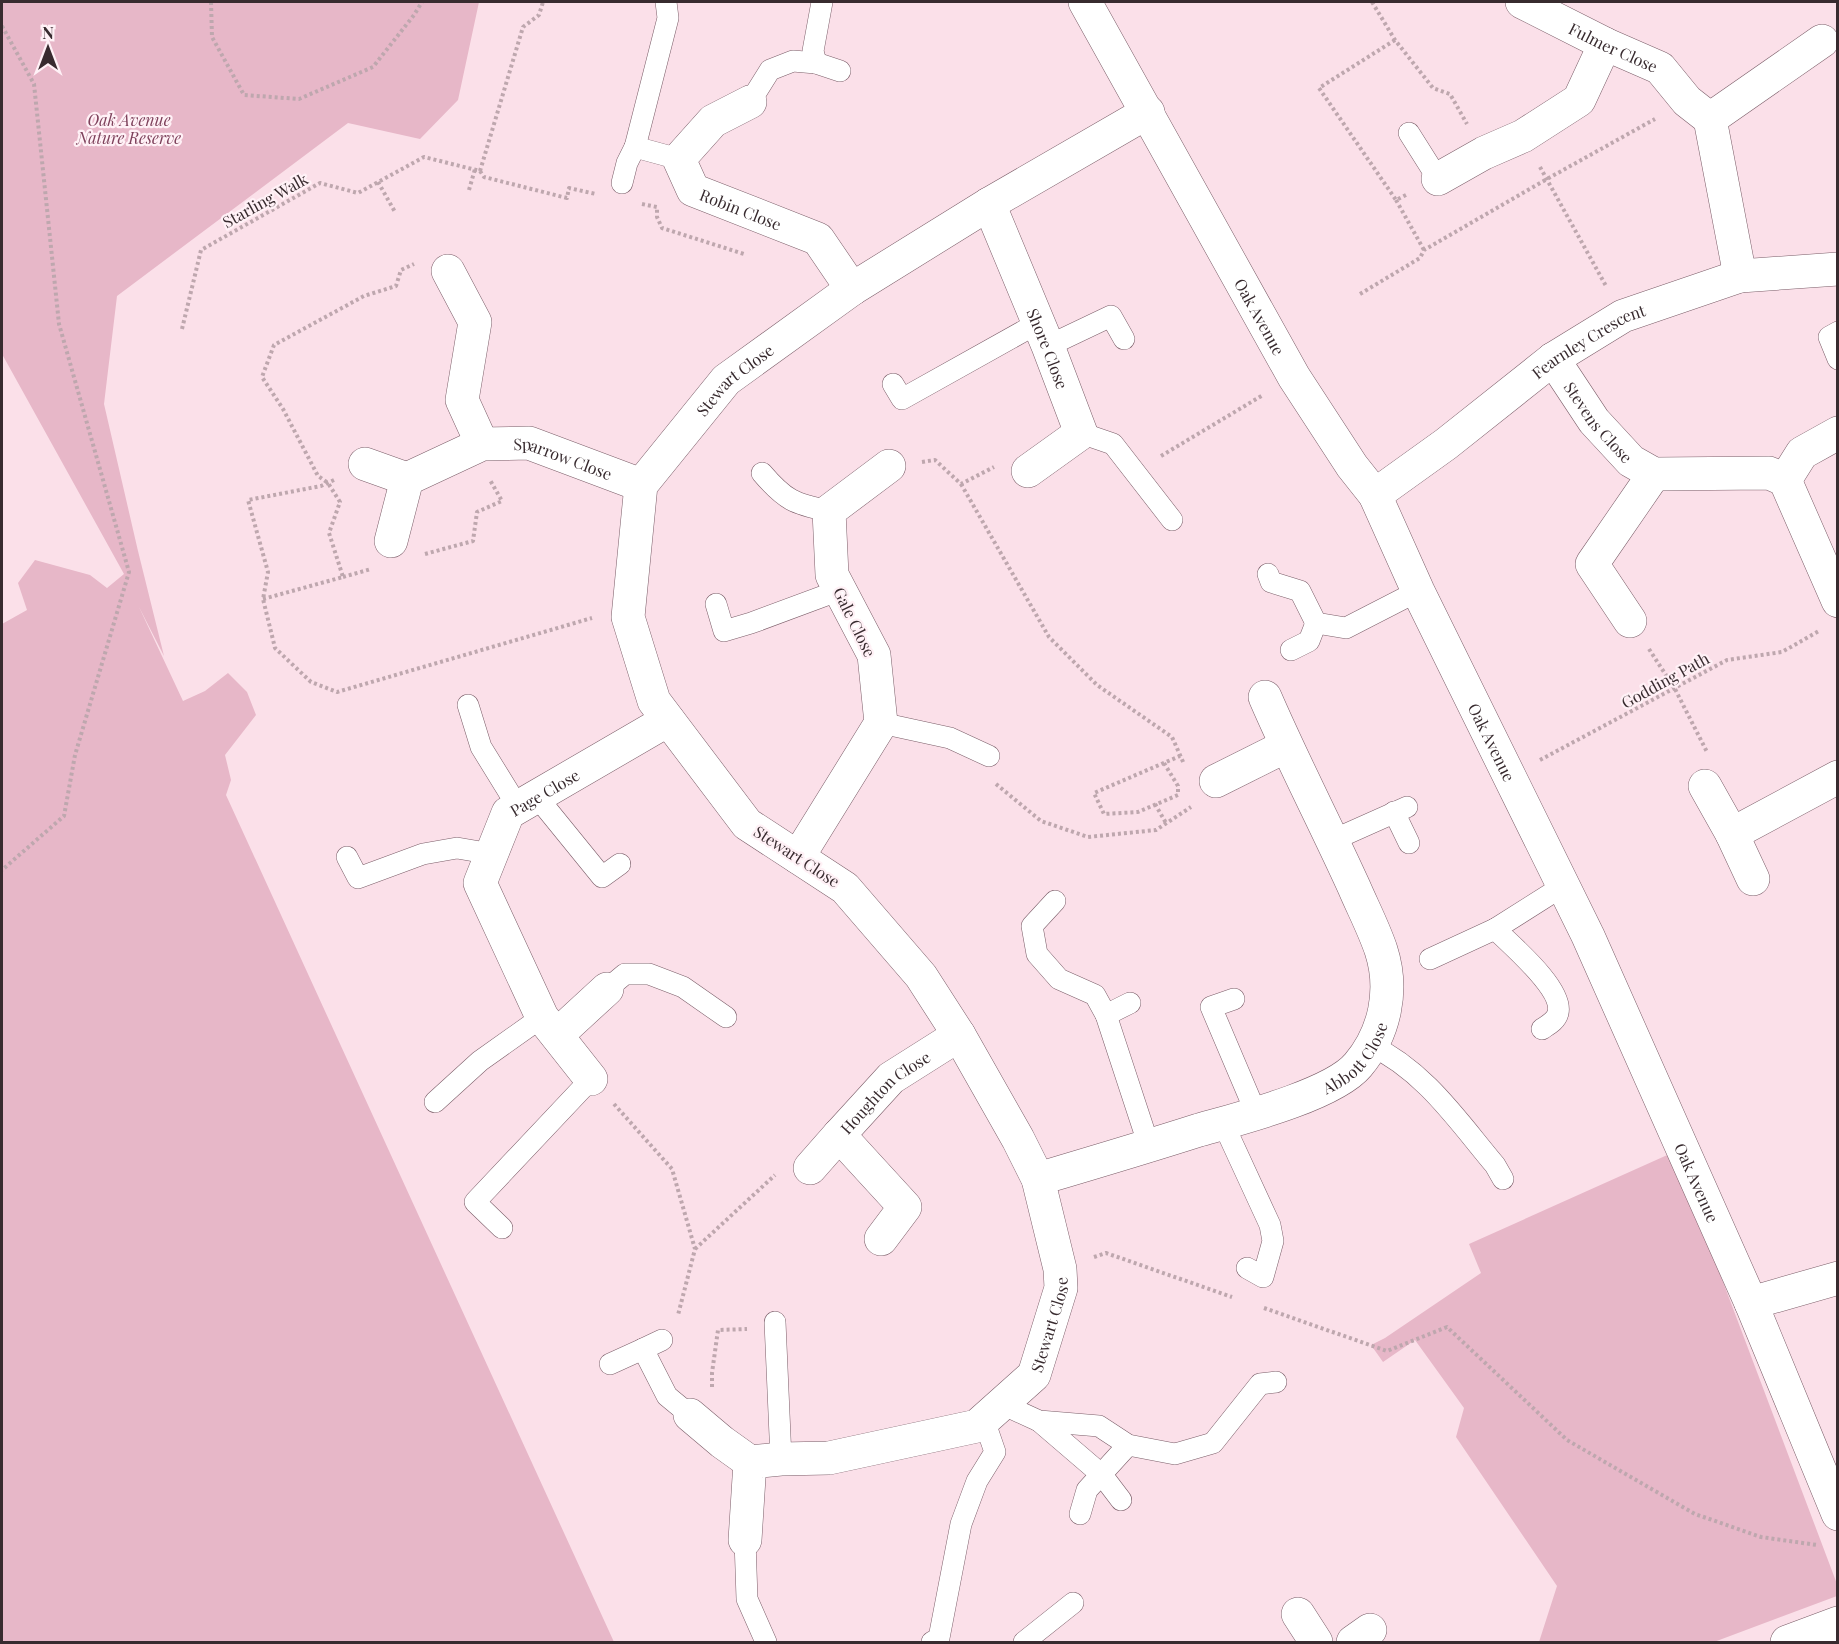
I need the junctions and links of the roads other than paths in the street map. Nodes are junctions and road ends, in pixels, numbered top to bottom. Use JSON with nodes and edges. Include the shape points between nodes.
{"nodes":[{"id":1,"x":666,"y":2,"type":"edge"},
{"id":2,"x":822,"y":2,"type":"edge"},
{"id":3,"x":1085,"y":2,"type":"edge"},
{"id":4,"x":1522,"y":2,"type":"edge"},
{"id":5,"x":1822,"y":41,"type":"dead end"},
{"id":6,"x":1605,"y":44,"type":"junction"},
{"id":7,"x":816,"y":63,"type":"junction"},
{"id":8,"x":840,"y":71,"type":"dead end"},
{"id":9,"x":750,"y":102,"type":"joint"},
{"id":10,"x":1699,"y":110,"type":"junction"},
{"id":11,"x":1148,"y":112,"type":"junction"},
{"id":12,"x":1409,"y":133,"type":"dead end"},
{"id":13,"x":635,"y":147,"type":"junction"},
{"id":14,"x":679,"y":159,"type":"junction"},
{"id":15,"x":1438,"y":179,"type":"joint"},
{"id":16,"x":618,"y":190,"type":"road end"},
{"id":17,"x":989,"y":204,"type":"junction"},
{"id":18,"x":434,"y":266,"type":"road end"},
{"id":19,"x":1838,"y":269,"type":"edge"},
{"id":20,"x":1740,"y":276,"type":"junction"},
{"id":21,"x":852,"y":289,"type":"junction"},
{"id":22,"x":1838,"y":332,"type":"edge"},
{"id":23,"x":1043,"y":334,"type":"junction"},
{"id":24,"x":1124,"y":339,"type":"dead end"},
{"id":25,"x":1553,"y":359,"type":"junction"},
{"id":26,"x":1838,"y":359,"type":"edge"},
{"id":27,"x":893,"y":384,"type":"dead end"},
{"id":28,"x":1081,"y":433,"type":"junction"},
{"id":29,"x":1838,"y":433,"type":"edge"},
{"id":30,"x":477,"y":446,"type":"junction"},
{"id":31,"x":365,"y":464,"type":"road end"},
{"id":32,"x":889,"y":466,"type":"road end"},
{"id":33,"x":1031,"y":468,"type":"road end"},
{"id":34,"x":762,"y":473,"type":"dead end"},
{"id":35,"x":1654,"y":474,"type":"junction"},
{"id":36,"x":407,"y":479,"type":"junction"},
{"id":37,"x":1785,"y":480,"type":"junction"},
{"id":38,"x":641,"y":484,"type":"junction"},
{"id":39,"x":1374,"y":495,"type":"junction"},
{"id":40,"x":830,"y":511,"type":"junction"},
{"id":41,"x":1172,"y":520,"type":"dead end"},
{"id":42,"x":395,"y":555,"type":"road end"},
{"id":43,"x":1268,"y":574,"type":"dead end"},
{"id":44,"x":840,"y":590,"type":"junction"},
{"id":45,"x":1418,"y":591,"type":"junction"},
{"id":46,"x":716,"y":604,"type":"dead end"},
{"id":47,"x":1833,"y":613,"type":"edge"},
{"id":48,"x":1630,"y":621,"type":"road end"},
{"id":49,"x":1316,"y":623,"type":"junction"},
{"id":50,"x":1291,"y":650,"type":"dead end"},
{"id":51,"x":1265,"y":698,"type":"dead end"},
{"id":52,"x":468,"y":705,"type":"dead end"},
{"id":53,"x":668,"y":720,"type":"junction"},
{"id":54,"x":881,"y":723,"type":"junction"},
{"id":55,"x":1286,"y":746,"type":"junction"},
{"id":56,"x":989,"y":756,"type":"road end"},
{"id":57,"x":1838,"y":777,"type":"edge"},
{"id":58,"x":1200,"y":786,"type":"road end"},
{"id":59,"x":1705,"y":786,"type":"road end"},
{"id":60,"x":528,"y":802,"type":"junction"},
{"id":61,"x":1732,"y":834,"type":"junction"},
{"id":62,"x":1333,"y":840,"type":"junction"},
{"id":63,"x":1409,"y":843,"type":"dead end"},
{"id":64,"x":492,"y":854,"type":"junction"},
{"id":65,"x":347,"y":857,"type":"dead end"},
{"id":66,"x":798,"y":857,"type":"junction"},
{"id":67,"x":620,"y":864,"type":"dead end"},
{"id":68,"x":1753,"y":879,"type":"dead end"},
{"id":69,"x":1563,"y":886,"type":"junction"},
{"id":70,"x":1055,"y":901,"type":"dead end"},
{"id":71,"x":1495,"y":929,"type":"junction"},
{"id":72,"x":1430,"y":959,"type":"dead end"},
{"id":73,"x":607,"y":989,"type":"joint"},
{"id":74,"x":1234,"y":999,"type":"dead end"},
{"id":75,"x":1130,"y":1003,"type":"dead end"},
{"id":76,"x":1106,"y":1015,"type":"junction"},
{"id":77,"x":726,"y":1017,"type":"dead end"},
{"id":78,"x":550,"y":1026,"type":"junction"},
{"id":79,"x":1542,"y":1029,"type":"dead end"},
{"id":80,"x":959,"y":1035,"type":"junction"},
{"id":81,"x":1370,"y":1045,"type":"junction"},
{"id":82,"x":591,"y":1079,"type":"joint"},
{"id":83,"x":435,"y":1102,"type":"dead end"},
{"id":84,"x":1256,"y":1113,"type":"junction"},
{"id":85,"x":1223,"y":1123,"type":"junction"},
{"id":86,"x":839,"y":1135,"type":"junction"},
{"id":87,"x":1149,"y":1146,"type":"junction"},
{"id":88,"x":810,"y":1168,"type":"road end"},
{"id":89,"x":1038,"y":1179,"type":"junction"},
{"id":90,"x":1503,"y":1179,"type":"dead end"},
{"id":91,"x":502,"y":1228,"type":"dead end"},
{"id":92,"x":881,"y":1239,"type":"dead end"},
{"id":93,"x":1246,"y":1268,"type":"dead end"},
{"id":94,"x":1838,"y":1278,"type":"edge"},
{"id":95,"x":1751,"y":1303,"type":"junction"},
{"id":96,"x":775,"y":1322,"type":"dead end"},
{"id":97,"x":662,"y":1340,"type":"dead end"},
{"id":98,"x":643,"y":1349,"type":"junction"},
{"id":99,"x":609,"y":1364,"type":"dead end"},
{"id":100,"x":1276,"y":1382,"type":"dead end"},
{"id":101,"x":993,"y":1412,"type":"junction"},
{"id":102,"x":1039,"y":1421,"type":"junction"},
{"id":103,"x":702,"y":1425,"type":"joint"},
{"id":104,"x":1128,"y":1445,"type":"junction"},
{"id":105,"x":765,"y":1460,"type":"junction"},
{"id":106,"x":1102,"y":1474,"type":"junction"},
{"id":107,"x":1121,"y":1500,"type":"dead end"},
{"id":108,"x":1080,"y":1514,"type":"dead end"},
{"id":109,"x":1838,"y":1514,"type":"edge"},
{"id":110,"x":745,"y":1540,"type":"joint"},
{"id":111,"x":1073,"y":1603,"type":"dead end"},
{"id":112,"x":1298,"y":1614,"type":"dead end"},
{"id":113,"x":1838,"y":1623,"type":"edge"},
{"id":114,"x":766,"y":1642,"type":"edge"},
{"id":115,"x":933,"y":1642,"type":"edge"},
{"id":116,"x":1023,"y":1642,"type":"edge"},
{"id":117,"x":1316,"y":1642,"type":"edge"},
{"id":118,"x":1787,"y":1642,"type":"edge"}],
"edges":[{"from":1,"to":13,"type":"lane","via":[[668,18]]},
{"from":2,"to":7,"type":"lane","via":[[813,51]]},
{"from":3,"to":11,"type":"street","name":"Oak Avenue"},
{"from":4,"to":6,"type":"street","name":"Fulmer Close"},
{"from":5,"to":10,"type":"street"},
{"from":6,"to":10,"type":"street","name":"Fulmer Close","via":[[1660,68]]},
{"from":6,"to":15,"type":"street","via":[[1579,100],[1523,136]]},
{"from":7,"to":8,"type":"lane"},
{"from":7,"to":9,"type":"lane","via":[[793,61],[770,69]]},
{"from":9,"to":14,"type":"street","via":[[713,121]]},
{"from":10,"to":20,"type":"street","name":"Fulmer Close"},
{"from":11,"to":17,"type":"street","name":"Stewart Close"},
{"from":11,"to":39,"type":"street","name":"Oak Avenue","via":[[1294,376]]},
{"from":12,"to":15,"type":"lane"},
{"from":13,"to":14,"type":"lane"},
{"from":13,"to":16,"type":"lane"},
{"from":14,"to":21,"type":"street","name":"Robin Close","via":[[693,190],[818,239]]},
{"from":17,"to":21,"type":"street","name":"Stewart Close"},
{"from":17,"to":23,"type":"street","name":"Shore Close"},
{"from":18,"to":30,"type":"street","via":[[475,322],[462,400]]},
{"from":19,"to":20,"type":"street","name":"Fearnley Crescent"},
{"from":20,"to":25,"type":"street","name":"Fearnley Crescent","via":[[1623,316]]},
{"from":21,"to":38,"type":"street","name":"Stewart Close","via":[[726,380]]},
{"from":22,"to":26,"type":"lane","via":[[1830,337]]},
{"from":23,"to":24,"type":"lane","via":[[1112,316]]},
{"from":23,"to":27,"type":"lane","via":[[902,399]]},
{"from":23,"to":28,"type":"street","name":"Shore Close"},
{"from":25,"to":35,"type":"street","name":"Stevens Close","via":[[1594,421],[1631,461]]},
{"from":25,"to":39,"type":"street","name":"Fearnley Crescent"},
{"from":28,"to":33,"type":"street"},
{"from":28,"to":41,"type":"lane","via":[[1113,444]]},
{"from":29,"to":37,"type":"street","via":[[1802,453]]},
{"from":30,"to":36,"type":"street","name":"Sparrow Close"},
{"from":30,"to":38,"type":"street","name":"Sparrow Close","via":[[529,443]]},
{"from":31,"to":36,"type":"street"},
{"from":32,"to":40,"type":"street"},
{"from":34,"to":40,"type":"lane","via":[[781,495],[806,507]]},
{"from":35,"to":37,"type":"street","via":[[1769,473]]},
{"from":35,"to":48,"type":"street","via":[[1592,564]]},
{"from":36,"to":42,"type":"street"},
{"from":37,"to":47,"type":"street"},
{"from":38,"to":53,"type":"street","name":"Stewart Close","via":[[628,617],[654,701]]},
{"from":39,"to":45,"type":"street","name":"Oak Avenue"},
{"from":40,"to":44,"type":"street","name":"Gale Close","via":[[832,575]]},
{"from":43,"to":49,"type":"lane","via":[[1271,582],[1300,591]]},
{"from":44,"to":46,"type":"lane","via":[[724,630]]},
{"from":44,"to":54,"type":"street","name":"Gale Close","via":[[874,655]]},
{"from":45,"to":49,"type":"lane","via":[[1346,628]]},
{"from":45,"to":69,"type":"street","name":"Oak Avenue"},
{"from":49,"to":50,"type":"lane","via":[[1309,641]]},
{"from":51,"to":55,"type":"street","name":"Abbott Close"},
{"from":52,"to":60,"type":"lane","via":[[481,747]]},
{"from":53,"to":60,"type":"street","name":"Page Close"},
{"from":53,"to":66,"type":"street","name":"Stewart Close","via":[[747,824]]},
{"from":54,"to":56,"type":"lane","via":[[950,738]]},
{"from":54,"to":66,"type":"street"},
{"from":55,"to":58,"type":"street"},
{"from":55,"to":62,"type":"street","name":"Abbott Close"},
{"from":57,"to":61,"type":"street"},
{"from":59,"to":61,"type":"street"},
{"from":60,"to":64,"type":"street","name":"Page Close","via":[[508,813]]},
{"from":60,"to":67,"type":"lane","via":[[602,877]]},
{"from":61,"to":68,"type":"street"},
{"from":62,"to":63,"type":"lane","via":[[1400,810]]},
{"from":62,"to":81,"type":"street","name":"Abbott Close","via":[[1381,949],[1386,972],[1382,1022]]},
{"from":64,"to":65,"type":"lane","via":[[457,848],[423,854],[358,878]]},
{"from":64,"to":78,"type":"street","name":"Page Close","via":[[480,883]]},
{"from":66,"to":80,"type":"street","name":"Stewart Close","via":[[844,888],[921,976]]},
{"from":69,"to":71,"type":"lane"},
{"from":69,"to":95,"type":"street","name":"Oak Avenue"},
{"from":70,"to":76,"type":"lane","via":[[1032,926],[1037,954],[1059,979],[1095,995]]},
{"from":71,"to":72,"type":"lane"},
{"from":71,"to":79,"type":"lane","via":[[1555,994],[1558,1014]]},
{"from":73,"to":77,"type":"lane","via":[[625,974],[649,974],[683,987]]},
{"from":73,"to":78,"type":"street"},
{"from":74,"to":84,"type":"lane","via":[[1211,1007]]},
{"from":75,"to":76,"type":"lane"},
{"from":76,"to":87,"type":"lane"},
{"from":78,"to":82,"type":"street","name":"Page Close"},
{"from":78,"to":83,"type":"lane","via":[[480,1061]]},
{"from":80,"to":86,"type":"street","name":"Houghton Close","via":[[891,1078]]},
{"from":80,"to":89,"type":"street","name":"Stewart Close"},
{"from":81,"to":84,"type":"street","name":"Abbott Close","via":[[1358,1066],[1338,1082]]},
{"from":81,"to":90,"type":"lane","via":[[1389,1054],[1430,1087]]},
{"from":82,"to":91,"type":"lane","via":[[475,1202]]},
{"from":84,"to":85,"type":"street","name":"Abbott Close"},
{"from":85,"to":87,"type":"street","name":"Abbott Close"},
{"from":85,"to":93,"type":"lane","via":[[1270,1225],[1273,1241],[1263,1277]]},
{"from":86,"to":88,"type":"street"},
{"from":86,"to":92,"type":"street","name":"Houghton Close","via":[[905,1207]]},
{"from":87,"to":89,"type":"street","name":"Abbott Close"},
{"from":89,"to":101,"type":"street","name":"Stewart Close","via":[[1060,1269],[1060,1288],[1034,1375]]},
{"from":94,"to":95,"type":"street"},
{"from":95,"to":109,"type":"street","name":"Oak Avenue"},
{"from":96,"to":105,"type":"lane"},
{"from":97,"to":98,"type":"lane"},
{"from":98,"to":99,"type":"lane"},
{"from":98,"to":103,"type":"lane","via":[[667,1396]]},
{"from":100,"to":104,"type":"lane","via":[[1260,1384],[1213,1443],[1175,1454]]},
{"from":101,"to":102,"type":"lane"},
{"from":101,"to":105,"type":"street","name":"Stewart Close","via":[[977,1426],[829,1458]]},
{"from":101,"to":115,"type":"lane","via":[[995,1452],[977,1481],[961,1524],[939,1638]]},
{"from":102,"to":104,"type":"lane","via":[[1099,1426]]},
{"from":102,"to":106,"type":"lane"},
{"from":103,"to":105,"type":"street"},
{"from":104,"to":106,"type":"lane"},
{"from":105,"to":110,"type":"street"},
{"from":106,"to":107,"type":"lane"},
{"from":106,"to":108,"type":"lane","via":[[1087,1490]]},
{"from":110,"to":114,"type":"lane","via":[[747,1599]]},
{"from":111,"to":116,"type":"lane"},
{"from":112,"to":117,"type":"street"},
{"from":113,"to":118,"type":"street"}]}
